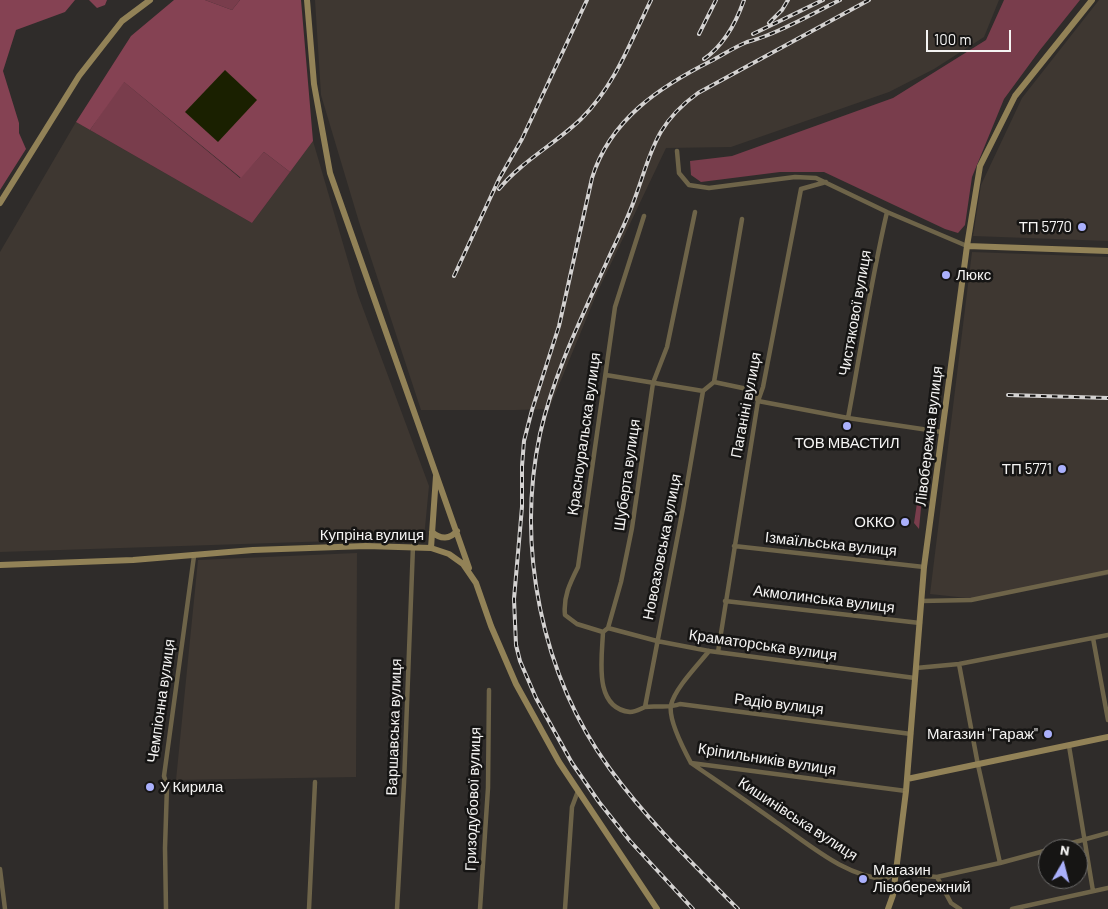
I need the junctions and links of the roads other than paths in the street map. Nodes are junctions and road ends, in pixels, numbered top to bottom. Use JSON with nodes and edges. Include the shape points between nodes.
{"nodes":[{"id":1,"x":150,"y":0,"type":"edge"},
{"id":2,"x":307,"y":0,"type":"edge"},
{"id":3,"x":1092,"y":0,"type":"edge"},
{"id":4,"x":677,"y":151,"type":"dead end"},
{"id":5,"x":826,"y":182,"type":"junction"},
{"id":6,"x":0,"y":203,"type":"edge"},
{"id":7,"x":695,"y":212,"type":"dead end"},
{"id":8,"x":887,"y":212,"type":"junction"},
{"id":9,"x":644,"y":216,"type":"dead end"},
{"id":10,"x":742,"y":220,"type":"dead end"},
{"id":11,"x":967,"y":246,"type":"junction"},
{"id":12,"x":1108,"y":251,"type":"edge"},
{"id":13,"x":606,"y":375,"type":"junction"},
{"id":14,"x":714,"y":382,"type":"junction"},
{"id":15,"x":653,"y":383,"type":"junction"},
{"id":16,"x":702,"y":391,"type":"junction"},
{"id":17,"x":758,"y":401,"type":"junction"},
{"id":18,"x":848,"y":418,"type":"junction"},
{"id":19,"x":942,"y":432,"type":"junction"},
{"id":20,"x":436,"y":472,"type":"junction"},
{"id":21,"x":457,"y":530,"type":"junction"},
{"id":22,"x":432,"y":532,"type":"junction"},
{"id":23,"x":413,"y":546,"type":"junction"},
{"id":24,"x":734,"y":546,"type":"junction"},
{"id":25,"x":431,"y":548,"type":"junction"},
{"id":26,"x":194,"y":556,"type":"junction"},
{"id":27,"x":0,"y":565,"type":"edge"},
{"id":28,"x":924,"y":568,"type":"junction"},
{"id":29,"x":1108,"y":572,"type":"edge"},
{"id":30,"x":476,"y":583,"type":"junction"},
{"id":31,"x":725,"y":601,"type":"junction"},
{"id":32,"x":922,"y":601,"type":"junction"},
{"id":33,"x":920,"y":623,"type":"junction"},
{"id":34,"x":608,"y":628,"type":"junction"},
{"id":35,"x":603,"y":632,"type":"junction"},
{"id":36,"x":1108,"y":635,"type":"edge"},
{"id":37,"x":1093,"y":638,"type":"junction"},
{"id":38,"x":657,"y":641,"type":"junction"},
{"id":39,"x":709,"y":651,"type":"junction"},
{"id":40,"x":718,"y":652,"type":"junction"},
{"id":41,"x":960,"y":664,"type":"junction"},
{"id":42,"x":916,"y":668,"type":"junction"},
{"id":43,"x":915,"y":678,"type":"junction"},
{"id":44,"x":489,"y":690,"type":"dead end"},
{"id":45,"x":645,"y":707,"type":"junction"},
{"id":46,"x":670,"y":708,"type":"junction"},
{"id":47,"x":1108,"y":720,"type":"edge"},
{"id":48,"x":911,"y":734,"type":"junction"},
{"id":49,"x":1108,"y":738,"type":"edge"},
{"id":50,"x":1068,"y":746,"type":"junction"},
{"id":51,"x":692,"y":763,"type":"junction"},
{"id":52,"x":978,"y":765,"type":"junction"},
{"id":53,"x":907,"y":779,"type":"junction"},
{"id":54,"x":315,"y":782,"type":"dead end"},
{"id":55,"x":578,"y":791,"type":"junction"},
{"id":56,"x":906,"y":792,"type":"junction"},
{"id":57,"x":1108,"y":833,"type":"edge"},
{"id":58,"x":1084,"y":839,"type":"joint"},
{"id":59,"x":1038,"y":852,"type":"edge"},
{"id":60,"x":1088,"y":862,"type":"edge"},
{"id":61,"x":1000,"y":863,"type":"junction"},
{"id":62,"x":0,"y":869,"type":"edge"},
{"id":63,"x":895,"y":873,"type":"junction"},
{"id":64,"x":937,"y":877,"type":"junction"},
{"id":65,"x":1108,"y":888,"type":"edge"},
{"id":66,"x":1093,"y":891,"type":"junction"},
{"id":67,"x":5,"y":909,"type":"edge"},
{"id":68,"x":166,"y":909,"type":"edge"},
{"id":69,"x":309,"y":909,"type":"edge"},
{"id":70,"x":397,"y":909,"type":"edge"},
{"id":71,"x":480,"y":909,"type":"edge"},
{"id":72,"x":565,"y":909,"type":"edge"},
{"id":73,"x":657,"y":909,"type":"edge"},
{"id":74,"x":888,"y":909,"type":"edge"},
{"id":75,"x":960,"y":909,"type":"edge"},
{"id":76,"x":1012,"y":909,"type":"edge"}],
"edges":[{"from":1,"to":6,"type":"main road","via":[[122,21],[79,76]]},
{"from":2,"to":20,"type":"main road","via":[[314,84],[330,173]]},
{"from":3,"to":11,"type":"main road","name":"Лівобережна вулиця","via":[[1015,96],[980,166]]},
{"from":4,"to":5,"type":"street","via":[[679,173],[689,184],[709,188],[795,177]]},
{"from":5,"to":8,"type":"street"},
{"from":5,"to":17,"type":"street","name":"Паганіні вулиця","via":[[802,189]]},
{"from":7,"to":15,"type":"street","name":"Шуберта вулиця","via":[[667,347]]},
{"from":8,"to":11,"type":"street"},
{"from":8,"to":18,"type":"street","name":"Чистякової вулиця"},
{"from":9,"to":13,"type":"street","name":"Красноуральска вулиця","via":[[615,307]]},
{"from":10,"to":14,"type":"street"},
{"from":11,"to":12,"type":"main road"},
{"from":11,"to":19,"type":"main road","name":"Лівобережна вулиця"},
{"from":13,"to":15,"type":"street"},
{"from":13,"to":35,"type":"street","name":"Красноуральска вулиця","via":[[578,567],[568,586],[564,605],[566,615],[577,624]]},
{"from":14,"to":16,"type":"street"},
{"from":14,"to":17,"type":"street","via":[[752,390]]},
{"from":15,"to":16,"type":"street"},
{"from":15,"to":34,"type":"street","name":"Шуберта вулиця","via":[[632,528]]},
{"from":16,"to":38,"type":"street","name":"Новоазовська вулиця"},
{"from":17,"to":18,"type":"street"},
{"from":17,"to":24,"type":"street","name":"Паганіні вулиця"},
{"from":18,"to":19,"type":"street"},
{"from":19,"to":28,"type":"main road","name":"Лівобережна вулиця"},
{"from":20,"to":21,"type":"main road"},
{"from":20,"to":22,"type":"main road"},
{"from":21,"to":22,"type":"main road","via":[[445,538]]},
{"from":21,"to":30,"type":"main road"},
{"from":22,"to":25,"type":"main road"},
{"from":23,"to":25,"type":"main road","name":"Купріна вулиця"},
{"from":23,"to":26,"type":"main road","name":"Купріна вулиця","via":[[253,550]]},
{"from":23,"to":70,"type":"street","name":"Варшавська вулиця"},
{"from":24,"to":28,"type":"street","name":"Ізмаїльська вулиця"},
{"from":24,"to":31,"type":"street","name":"Паганіні вулиця"},
{"from":25,"to":30,"type":"main road","name":"Купріна вулиця","via":[[449,554],[463,564]]},
{"from":26,"to":27,"type":"main road","name":"Купріна вулиця"},
{"from":26,"to":68,"type":"street","name":"Чемпіонна вулиця","via":[[164,776],[167,786]]},
{"from":28,"to":32,"type":"main road","name":"Лівобережна вулиця"},
{"from":29,"to":32,"type":"street","via":[[971,600]]},
{"from":30,"to":55,"type":"main road","name":"Купріна вулиця","via":[[516,684]]},
{"from":31,"to":33,"type":"street","name":"Акмолинська вулиця"},
{"from":31,"to":40,"type":"street","name":"Паганіні вулиця"},
{"from":32,"to":33,"type":"main road","name":"Лівобережна вулиця"},
{"from":33,"to":42,"type":"main road","name":"Лівобережна вулиця"},
{"from":34,"to":35,"type":"street"},
{"from":34,"to":38,"type":"street","name":"Краматорська вулиця"},
{"from":35,"to":45,"type":"street","via":[[601,669],[607,699],[617,708],[631,712]]},
{"from":36,"to":37,"type":"street"},
{"from":37,"to":41,"type":"street"},
{"from":37,"to":47,"type":"street"},
{"from":38,"to":39,"type":"street","name":"Краматорська вулиця"},
{"from":38,"to":45,"type":"street","name":"Новоазовська вулиця"},
{"from":39,"to":40,"type":"street","name":"Краматорська вулиця"},
{"from":39,"to":46,"type":"street","via":[[678,691]]},
{"from":40,"to":43,"type":"street","name":"Краматорська вулиця"},
{"from":41,"to":42,"type":"street"},
{"from":41,"to":52,"type":"street"},
{"from":42,"to":43,"type":"main road","name":"Лівобережна вулиця"},
{"from":43,"to":48,"type":"main road","name":"Лівобережна вулиця"},
{"from":44,"to":71,"type":"street","name":"Гризодубової вулиця","via":[[488,788]]},
{"from":45,"to":46,"type":"street","name":"Радіо вулиця"},
{"from":46,"to":48,"type":"street","name":"Радіо вулиця","via":[[680,704]]},
{"from":46,"to":51,"type":"street","name":"Кріпильників вулиця","via":[[678,738]]},
{"from":48,"to":53,"type":"main road","name":"Лівобережна вулиця"},
{"from":49,"to":50,"type":"main road"},
{"from":50,"to":52,"type":"main road"},
{"from":50,"to":58,"type":"street"},
{"from":51,"to":56,"type":"street","name":"Кріпильників вулиця"},
{"from":51,"to":63,"type":"street","name":"Кишинівська вулиця","via":[[828,857],[858,874],[886,879]]},
{"from":52,"to":53,"type":"main road"},
{"from":52,"to":61,"type":"street"},
{"from":53,"to":56,"type":"main road","name":"Лівобережна вулиця"},
{"from":54,"to":69,"type":"street"},
{"from":55,"to":72,"type":"street","via":[[572,807]]},
{"from":55,"to":73,"type":"main road","name":"Купріна вулиця"},
{"from":56,"to":63,"type":"main road","name":"Лівобережна вулиця"},
{"from":57,"to":58,"type":"street","name":"Кишинівська вулиця"},
{"from":59,"to":61,"type":"street","name":"Кишинівська вулиця"},
{"from":60,"to":66,"type":"street"},
{"from":61,"to":64,"type":"street","name":"Кишинівська вулиця"},
{"from":62,"to":67,"type":"street"},
{"from":63,"to":64,"type":"street","name":"Кишинівська вулиця"},
{"from":63,"to":74,"type":"main road","name":"Лівобережна вулиця"},
{"from":64,"to":75,"type":"street","via":[[951,903]]},
{"from":65,"to":66,"type":"street"},
{"from":66,"to":76,"type":"street"}]}
